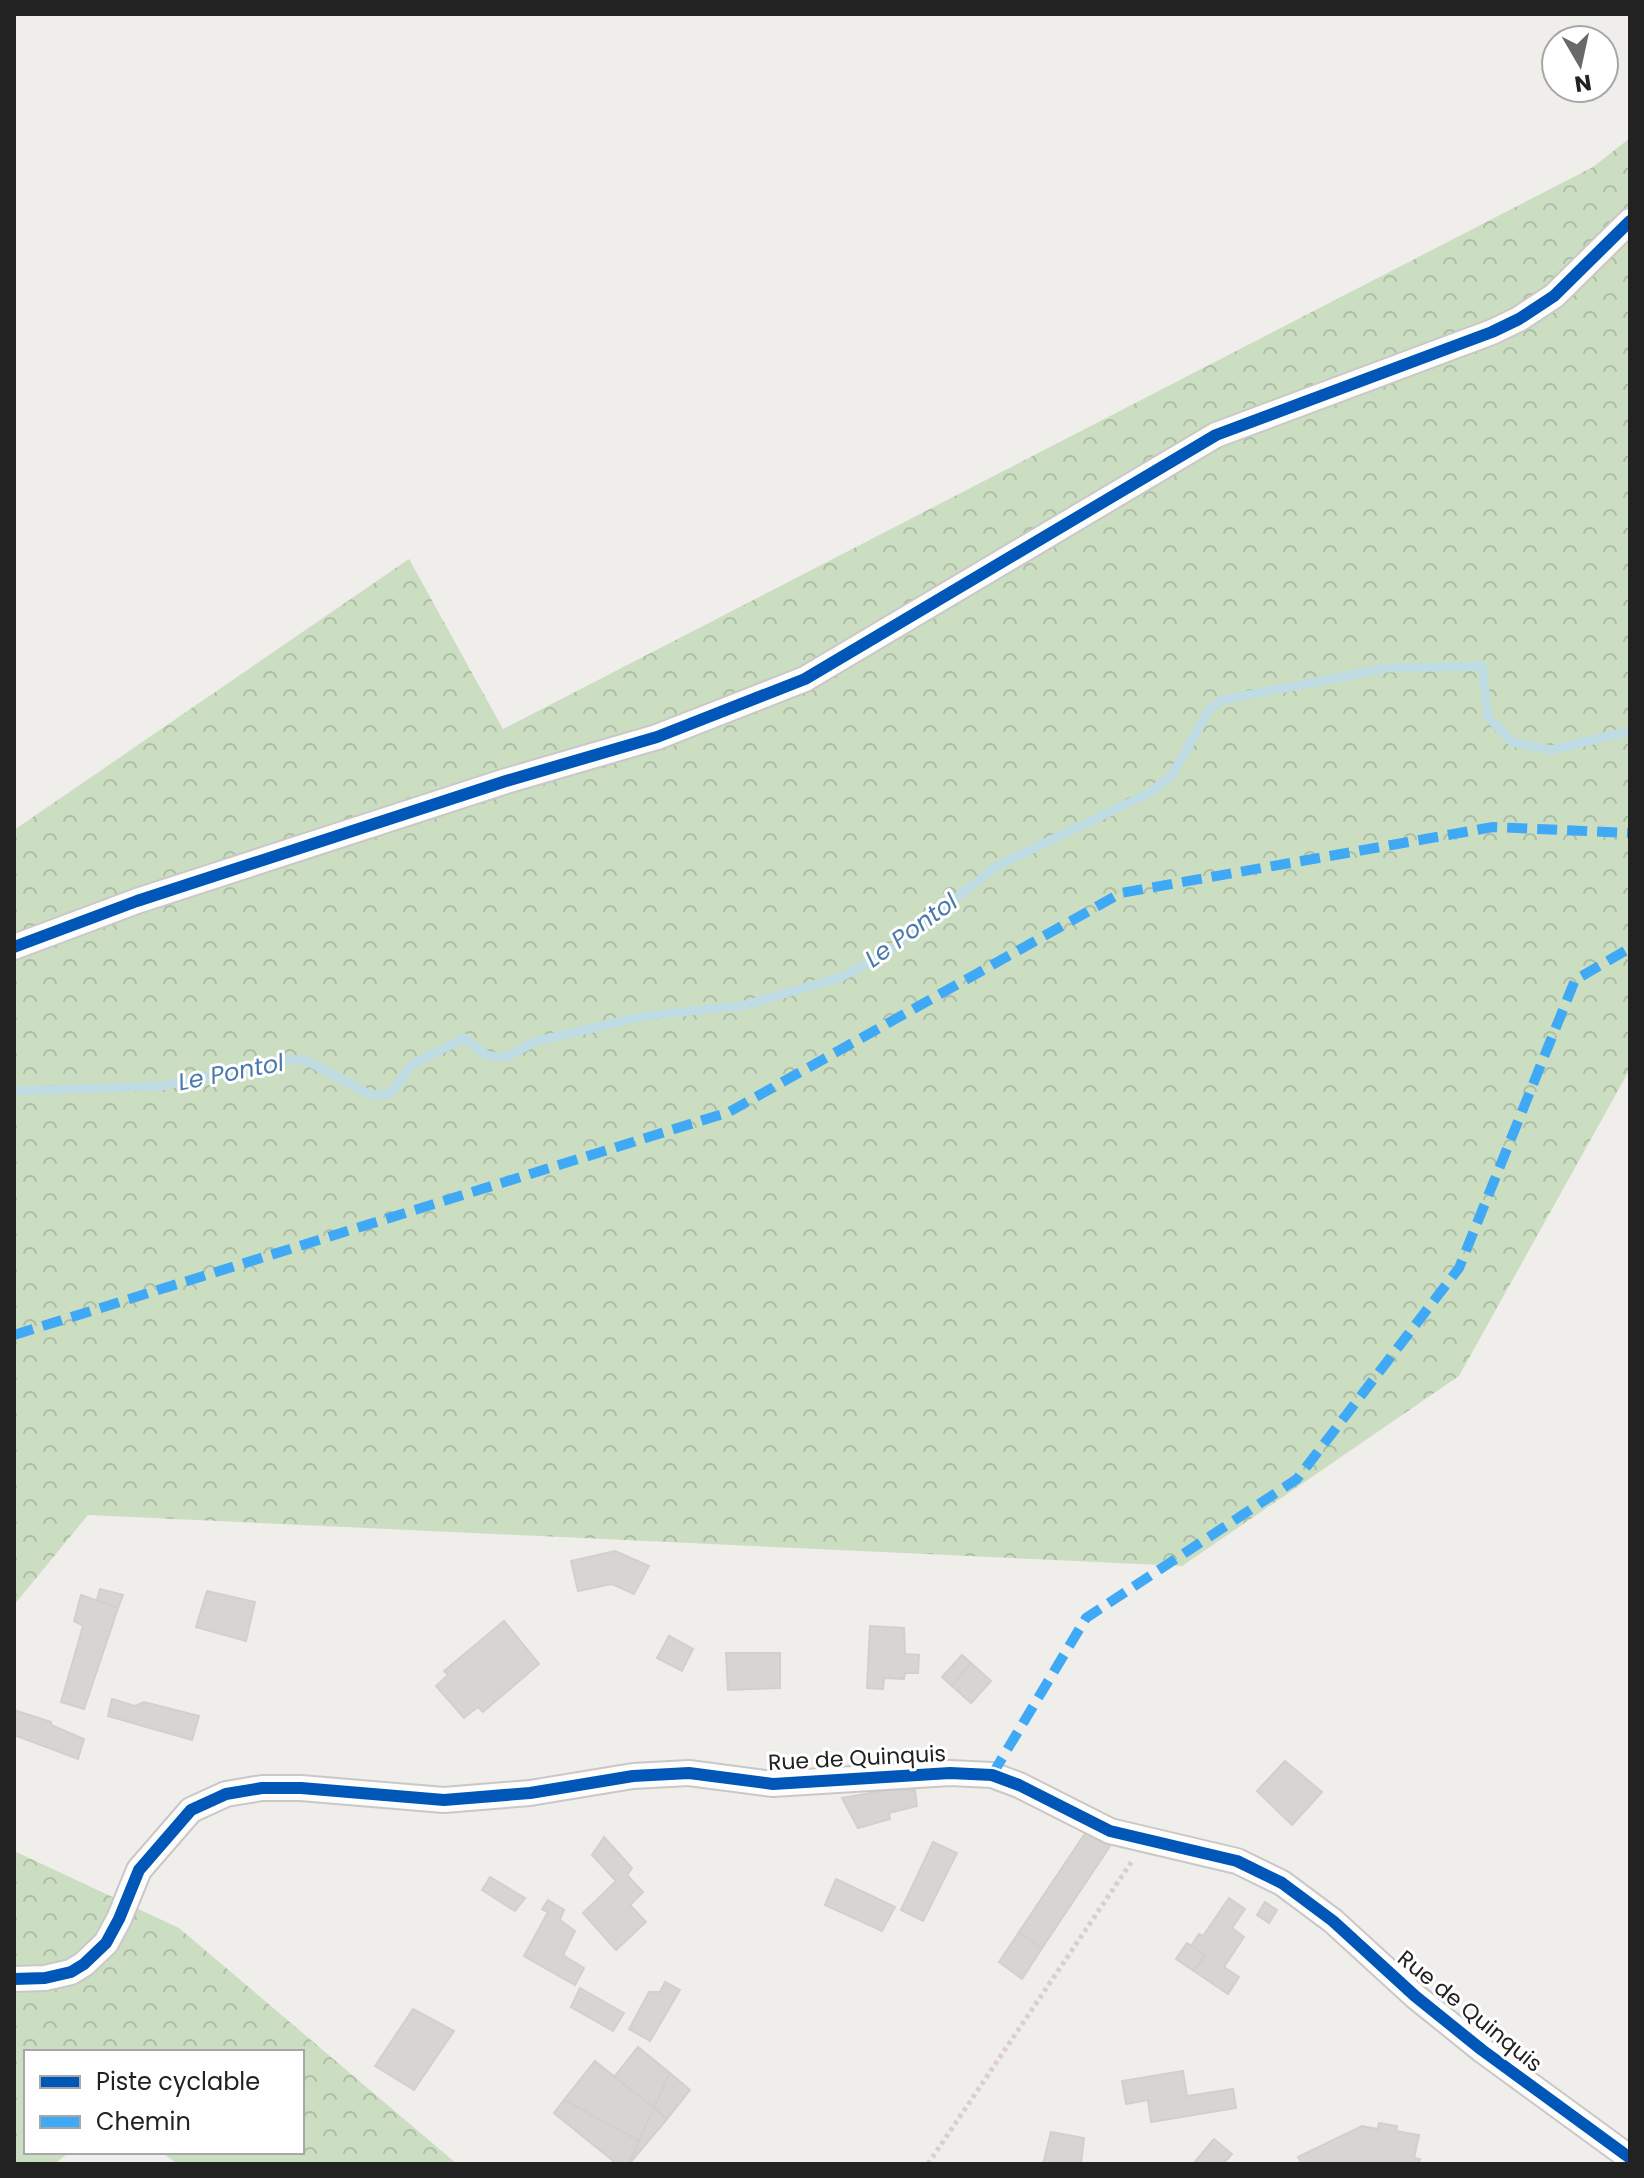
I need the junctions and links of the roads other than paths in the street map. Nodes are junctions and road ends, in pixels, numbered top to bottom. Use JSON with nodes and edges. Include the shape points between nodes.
{"nodes":[{"id":1,"x":1630,"y":221,"type":"edge"},
{"id":2,"x":14,"y":947,"type":"edge"},
{"id":3,"x":14,"y":1979,"type":"edge"},
{"id":4,"x":1630,"y":2158,"type":"edge"}],
"edges":[{"from":1,"to":2,"type":"street","via":[[1554,296],[1519,319],[1216,435],[805,679],[657,737],[151,896]]},
{"from":3,"to":4,"type":"street","name":"Rue de Quinquis","via":[[45,1978],[84,1964],[106,1943],[139,1870],[191,1810],[226,1794],[262,1788],[444,1800],[689,1773],[773,1784],[992,1775],[1110,1831],[1237,1861],[1282,1883],[1482,2050]]}]}
